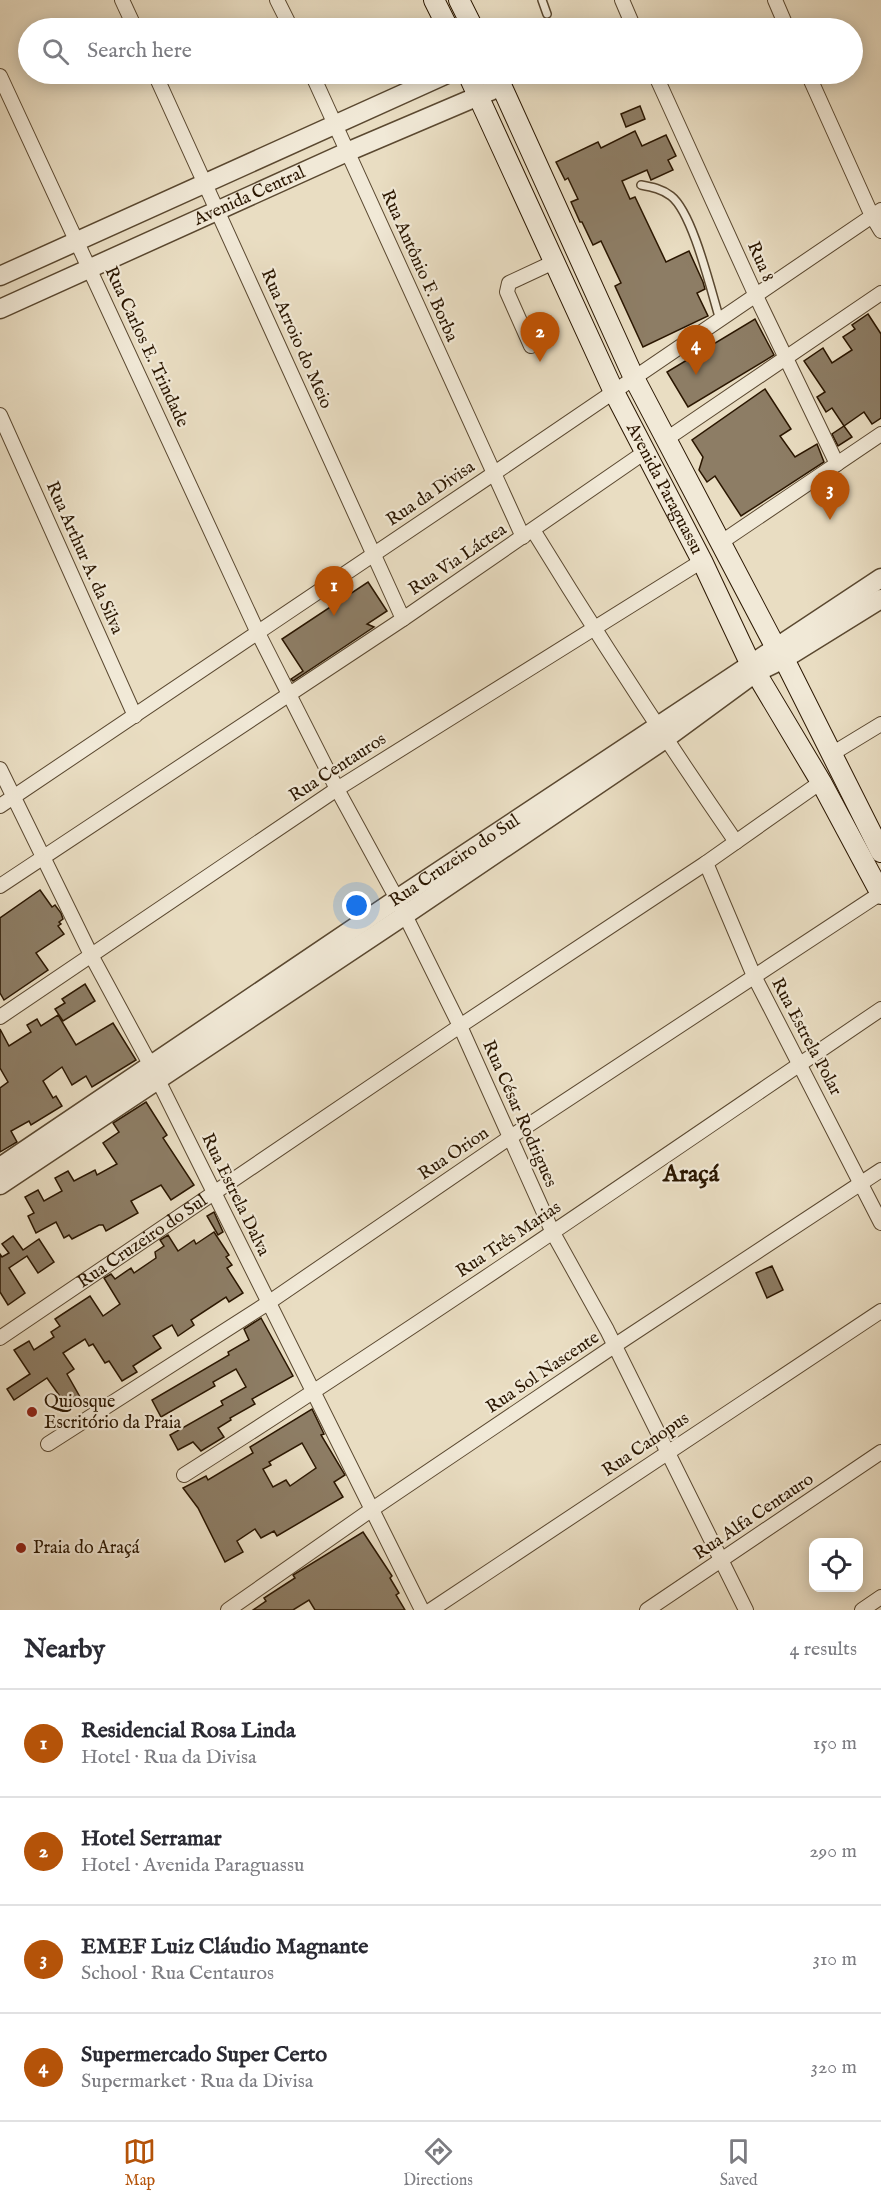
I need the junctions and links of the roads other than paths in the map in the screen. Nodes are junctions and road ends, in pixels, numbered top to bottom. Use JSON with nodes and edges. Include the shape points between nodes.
{"nodes":[{"id":1,"x":122,"y":0,"type":"edge"},
{"id":2,"x":278,"y":0,"type":"edge"},
{"id":3,"x":434,"y":0,"type":"edge"},
{"id":4,"x":459,"y":0,"type":"edge"},
{"id":5,"x":542,"y":0,"type":"edge"},
{"id":6,"x":621,"y":0,"type":"edge"},
{"id":7,"x":774,"y":0,"type":"edge"},
{"id":8,"x":547,"y":14,"type":"dead end"},
{"id":9,"x":130,"y":18,"type":"edge"},
{"id":10,"x":286,"y":18,"type":"edge"},
{"id":11,"x":443,"y":18,"type":"edge"},
{"id":12,"x":468,"y":18,"type":"edge"},
{"id":13,"x":629,"y":18,"type":"edge"},
{"id":14,"x":782,"y":18,"type":"edge"},
{"id":15,"x":0,"y":76,"type":"edge"},
{"id":16,"x":161,"y":84,"type":"edge"},
{"id":17,"x":317,"y":84,"type":"edge"},
{"id":18,"x":425,"y":84,"type":"edge"},
{"id":19,"x":473,"y":84,"type":"edge"},
{"id":20,"x":494,"y":84,"type":"edge"},
{"id":21,"x":501,"y":84,"type":"edge"},
{"id":22,"x":660,"y":84,"type":"edge"},
{"id":23,"x":813,"y":84,"type":"edge"},
{"id":24,"x":478,"y":96,"type":"junction"},
{"id":25,"x":335,"y":124,"type":"junction"},
{"id":26,"x":348,"y":152,"type":"junction"},
{"id":27,"x":206,"y":183,"type":"junction"},
{"id":28,"x":641,"y":185,"type":"dead end"},
{"id":29,"x":218,"y":210,"type":"junction"},
{"id":30,"x":876,"y":213,"type":"edge"},
{"id":31,"x":881,"y":231,"type":"edge"},
{"id":32,"x":77,"y":242,"type":"junction"},
{"id":33,"x":554,"y":262,"type":"junction"},
{"id":34,"x":90,"y":268,"type":"junction"},
{"id":35,"x":0,"y":276,"type":"edge"},
{"id":36,"x":881,"y":293,"type":"edge"},
{"id":37,"x":756,"y":296,"type":"junction"},
{"id":38,"x":0,"y":309,"type":"edge"},
{"id":39,"x":720,"y":320,"type":"junction"},
{"id":40,"x":531,"y":346,"type":"dead end"},
{"id":41,"x":786,"y":357,"type":"junction"},
{"id":42,"x":634,"y":378,"type":"junction"},
{"id":43,"x":614,"y":392,"type":"junction"},
{"id":44,"x":0,"y":415,"type":"edge"},
{"id":45,"x":881,"y":434,"type":"edge"},
{"id":46,"x":665,"y":440,"type":"junction"},
{"id":47,"x":645,"y":452,"type":"junction"},
{"id":48,"x":837,"y":464,"type":"junction"},
{"id":49,"x":493,"y":474,"type":"junction"},
{"id":50,"x":528,"y":533,"type":"junction"},
{"id":51,"x":720,"y":543,"type":"junction"},
{"id":52,"x":374,"y":554,"type":"junction"},
{"id":53,"x":702,"y":561,"type":"junction"},
{"id":54,"x":881,"y":578,"type":"edge"},
{"id":55,"x":881,"y":598,"type":"edge"},
{"id":56,"x":403,"y":619,"type":"junction"},
{"id":57,"x":594,"y":630,"type":"junction"},
{"id":58,"x":258,"y":633,"type":"junction"},
{"id":59,"x":779,"y":653,"type":"junction"},
{"id":60,"x":752,"y":668,"type":"junction"},
{"id":61,"x":289,"y":694,"type":"junction"},
{"id":62,"x":135,"y":716,"type":"junction"},
{"id":63,"x":881,"y":724,"type":"edge"},
{"id":64,"x":661,"y":733,"type":"junction"},
{"id":65,"x":830,"y":755,"type":"junction"},
{"id":66,"x":0,"y":770,"type":"edge"},
{"id":67,"x":821,"y":782,"type":"junction"},
{"id":68,"x":337,"y":789,"type":"junction"},
{"id":69,"x":12,"y":797,"type":"junction"},
{"id":70,"x":0,"y":806,"type":"edge"},
{"id":71,"x":516,"y":830,"type":"junction"},
{"id":72,"x":736,"y":842,"type":"junction"},
{"id":73,"x":881,"y":852,"type":"edge"},
{"id":74,"x":43,"y":857,"type":"junction"},
{"id":75,"x":706,"y":863,"type":"junction"},
{"id":76,"x":0,"y":886,"type":"edge"},
{"id":77,"x":881,"y":893,"type":"edge"},
{"id":78,"x":397,"y":899,"type":"junction"},
{"id":79,"x":405,"y":915,"type":"junction"},
{"id":80,"x":91,"y":955,"type":"junction"},
{"id":81,"x":754,"y":976,"type":"junction"},
{"id":82,"x":881,"y":1009,"type":"edge"},
{"id":83,"x":0,"y":1017,"type":"edge"},
{"id":84,"x":236,"y":1019,"type":"junction"},
{"id":85,"x":460,"y":1026,"type":"junction"},
{"id":86,"x":800,"y":1064,"type":"junction"},
{"id":87,"x":155,"y":1073,"type":"junction"},
{"id":88,"x":509,"y":1138,"type":"junction"},
{"id":89,"x":0,"y":1167,"type":"edge"},
{"id":90,"x":881,"y":1170,"type":"edge"},
{"id":91,"x":861,"y":1182,"type":"junction"},
{"id":92,"x":0,"y":1185,"type":"edge"},
{"id":93,"x":214,"y":1193,"type":"junction"},
{"id":94,"x":881,"y":1223,"type":"edge"},
{"id":95,"x":553,"y":1233,"type":"junction"},
{"id":96,"x":268,"y":1303,"type":"junction"},
{"id":97,"x":881,"y":1311,"type":"edge"},
{"id":98,"x":0,"y":1338,"type":"edge"},
{"id":99,"x":614,"y":1346,"type":"junction"},
{"id":100,"x":313,"y":1393,"type":"junction"},
{"id":101,"x":48,"y":1444,"type":"dead end"},
{"id":102,"x":881,"y":1452,"type":"edge"},
{"id":103,"x":667,"y":1453,"type":"junction"},
{"id":104,"x":184,"y":1475,"type":"dead end"},
{"id":105,"x":371,"y":1510,"type":"junction"},
{"id":106,"x":723,"y":1560,"type":"junction"},
{"id":107,"x":881,"y":1597,"type":"edge"},
{"id":108,"x":228,"y":1610,"type":"edge"},
{"id":109,"x":423,"y":1610,"type":"edge"},
{"id":110,"x":431,"y":1610,"type":"edge"},
{"id":111,"x":647,"y":1610,"type":"edge"},
{"id":112,"x":746,"y":1610,"type":"edge"},
{"id":113,"x":862,"y":1610,"type":"edge"}],
"edges":[{"from":1,"to":9,"type":"street"},
{"from":2,"to":10,"type":"street"},
{"from":3,"to":11,"type":"main road"},
{"from":4,"to":12,"type":"main road"},
{"from":5,"to":8,"type":"lane"},
{"from":6,"to":13,"type":"street"},
{"from":7,"to":14,"type":"street"},
{"from":15,"to":32,"type":"street","name":"Rua Carlos E. Trindade"},
{"from":16,"to":27,"type":"street","name":"Rua Arroio do Meio"},
{"from":17,"to":25,"type":"street","name":"Rua Antônio F. Borba"},
{"from":18,"to":25,"type":"street","name":"Avenida Central"},
{"from":19,"to":24,"type":"main road","name":"Avenida Paraguassu"},
{"from":20,"to":24,"type":"street","name":"Avenida Central"},
{"from":21,"to":42,"type":"main road","name":"Avenida Paraguassu"},
{"from":22,"to":37,"type":"street","name":"Rua 8"},
{"from":23,"to":30,"type":"street"},
{"from":24,"to":26,"type":"street","name":"Avenida Central"},
{"from":24,"to":33,"type":"main road","name":"Avenida Paraguassu"},
{"from":25,"to":26,"type":"street","name":"Rua Antônio F. Borba"},
{"from":25,"to":27,"type":"street","name":"Avenida Central"},
{"from":26,"to":29,"type":"street","name":"Avenida Central"},
{"from":26,"to":49,"type":"street","name":"Rua Antônio F. Borba"},
{"from":27,"to":29,"type":"street","name":"Rua Arroio do Meio"},
{"from":27,"to":32,"type":"street","name":"Avenida Central"},
{"from":28,"to":39,"type":"lane","via":[[673,197],[689,221]]},
{"from":29,"to":34,"type":"street","name":"Avenida Central"},
{"from":29,"to":52,"type":"street","name":"Rua Arroio do Meio"},
{"from":30,"to":31,"type":"street"},
{"from":30,"to":37,"type":"street","name":"Rua da Divisa"},
{"from":32,"to":34,"type":"street","name":"Rua Carlos E. Trindade"},
{"from":32,"to":35,"type":"street","name":"Avenida Central"},
{"from":33,"to":40,"type":"street","via":[[507,287]]},
{"from":33,"to":43,"type":"main road","name":"Avenida Paraguassu"},
{"from":34,"to":38,"type":"street","name":"Avenida Central"},
{"from":34,"to":58,"type":"street","name":"Rua Carlos E. Trindade"},
{"from":36,"to":41,"type":"street"},
{"from":37,"to":39,"type":"street","name":"Rua da Divisa"},
{"from":37,"to":41,"type":"street","name":"Rua 8"},
{"from":39,"to":42,"type":"street","name":"Rua da Divisa"},
{"from":41,"to":46,"type":"street"},
{"from":41,"to":48,"type":"street","name":"Rua 8"},
{"from":42,"to":43,"type":"street","name":"Rua da Divisa"},
{"from":42,"to":46,"type":"main road","name":"Avenida Paraguassu"},
{"from":43,"to":47,"type":"main road","name":"Avenida Paraguassu"},
{"from":43,"to":49,"type":"street","name":"Rua da Divisa"},
{"from":44,"to":62,"type":"street","name":"Rua Arthur A. da Silva"},
{"from":45,"to":48,"type":"street"},
{"from":46,"to":51,"type":"main road","name":"Avenida Paraguassu"},
{"from":47,"to":50,"type":"street","name":"Rua Via Láctea"},
{"from":47,"to":53,"type":"main road","name":"Avenida Paraguassu"},
{"from":48,"to":51,"type":"street"},
{"from":49,"to":50,"type":"street","name":"Rua Antônio F. Borba"},
{"from":49,"to":52,"type":"street","name":"Rua da Divisa"},
{"from":50,"to":56,"type":"street","name":"Rua Via Láctea"},
{"from":50,"to":57,"type":"street","name":"Rua Antônio F. Borba"},
{"from":51,"to":59,"type":"main road","name":"Avenida Paraguassu"},
{"from":52,"to":56,"type":"street","name":"Rua Arroio do Meio"},
{"from":52,"to":58,"type":"street","name":"Rua da Divisa"},
{"from":53,"to":57,"type":"street","name":"Rua Centauros"},
{"from":53,"to":60,"type":"main road","name":"Avenida Paraguassu"},
{"from":54,"to":59,"type":"street","name":"Rua Cruzeiro do Sul"},
{"from":55,"to":59,"type":"street","name":"Rua Cruzeiro do Sul"},
{"from":56,"to":61,"type":"street","name":"Rua Via Láctea"},
{"from":57,"to":64,"type":"street","name":"Rua Antônio F. Borba"},
{"from":57,"to":68,"type":"street","name":"Rua Centauros"},
{"from":58,"to":61,"type":"street","name":"Rua César Rodrigues"},
{"from":58,"to":62,"type":"street","name":"Rua da Divisa"},
{"from":59,"to":60,"type":"street","name":"Rua Cruzeiro do Sul"},
{"from":59,"to":65,"type":"main road","name":"Avenida Paraguassu"},
{"from":60,"to":64,"type":"street","name":"Rua Cruzeiro do Sul"},
{"from":60,"to":67,"type":"main road","name":"Avenida Paraguassu"},
{"from":61,"to":68,"type":"street","name":"Rua César Rodrigues"},
{"from":61,"to":74,"type":"street","name":"Rua Via Láctea"},
{"from":62,"to":69,"type":"street","name":"Rua da Divisa"},
{"from":63,"to":65,"type":"street"},
{"from":64,"to":71,"type":"street","name":"Rua Cruzeiro do Sul"},
{"from":64,"to":72,"type":"street","name":"Rua Antônio F. Borba"},
{"from":65,"to":73,"type":"main road","name":"Avenida Paraguassu"},
{"from":66,"to":69,"type":"street","name":"Rua Estrela Dalva"},
{"from":67,"to":72,"type":"street","name":"Rua Cruzeiro do Sul"},
{"from":67,"to":77,"type":"main road","name":"Avenida Paraguassu"},
{"from":68,"to":78,"type":"street","name":"Rua César Rodrigues"},
{"from":68,"to":80,"type":"street","name":"Rua Centauros"},
{"from":69,"to":70,"type":"street","name":"Rua da Divisa"},
{"from":69,"to":74,"type":"street","name":"Rua Estrela Dalva"},
{"from":71,"to":78,"type":"street","name":"Rua Cruzeiro do Sul"},
{"from":71,"to":79,"type":"street","name":"Rua Cruzeiro do Sul"},
{"from":72,"to":75,"type":"street","name":"Rua Cruzeiro do Sul"},
{"from":74,"to":76,"type":"street","name":"Rua Via Láctea"},
{"from":74,"to":80,"type":"street","name":"Rua Estrela Dalva"},
{"from":75,"to":81,"type":"street","name":"Rua Estrela Polar"},
{"from":75,"to":85,"type":"street","name":"Rua Cruzeiro do Sul"},
{"from":77,"to":81,"type":"street","name":"Rua Orion"},
{"from":78,"to":79,"type":"street","name":"Rua César Rodrigues"},
{"from":78,"to":84,"type":"street","name":"Rua Cruzeiro do Sul"},
{"from":79,"to":84,"type":"street","name":"Rua Cruzeiro do Sul"},
{"from":79,"to":85,"type":"street","name":"Rua César Rodrigues"},
{"from":80,"to":83,"type":"street","name":"Rua Centauros"},
{"from":80,"to":87,"type":"street","name":"Rua Estrela Dalva"},
{"from":81,"to":86,"type":"street","name":"Rua Estrela Polar"},
{"from":81,"to":88,"type":"street","name":"Rua Orion"},
{"from":82,"to":86,"type":"street","name":"Rua Três Marias"},
{"from":84,"to":87,"type":"street","name":"Rua Cruzeiro do Sul"},
{"from":85,"to":88,"type":"street","name":"Rua César Rodrigues"},
{"from":85,"to":93,"type":"street","name":"Rua Cruzeiro do Sul"},
{"from":86,"to":91,"type":"street","name":"Rua Estrela Polar"},
{"from":86,"to":95,"type":"street","name":"Rua Três Marias"},
{"from":87,"to":89,"type":"street","name":"Rua Cruzeiro do Sul"},
{"from":87,"to":92,"type":"street","name":"Rua Cruzeiro do Sul"},
{"from":87,"to":93,"type":"street","name":"Rua Estrela Dalva"},
{"from":88,"to":95,"type":"street","name":"Rua César Rodrigues"},
{"from":88,"to":96,"type":"street","name":"Rua Orion"},
{"from":90,"to":91,"type":"street","name":"Rua Sol Nascente"},
{"from":91,"to":94,"type":"street","name":"Rua Estrela Polar"},
{"from":91,"to":99,"type":"street","name":"Rua Sol Nascente"},
{"from":93,"to":96,"type":"street","name":"Rua Estrela Dalva"},
{"from":93,"to":98,"type":"street","name":"Rua Cruzeiro do Sul"},
{"from":95,"to":99,"type":"street","name":"Rua César Rodrigues"},
{"from":95,"to":100,"type":"street","name":"Rua Três Marias"},
{"from":96,"to":100,"type":"street","name":"Rua Estrela Dalva"},
{"from":96,"to":101,"type":"street","name":"Rua Orion"},
{"from":97,"to":103,"type":"street","name":"Rua Canopus"},
{"from":99,"to":103,"type":"street","name":"Rua César Rodrigues"},
{"from":99,"to":105,"type":"street","name":"Rua Sol Nascente"},
{"from":100,"to":104,"type":"street","name":"Rua Três Marias"},
{"from":100,"to":105,"type":"street","name":"Rua Estrela Dalva"},
{"from":102,"to":106,"type":"street","name":"Rua Alfa Centauro"},
{"from":103,"to":106,"type":"street","name":"Rua César Rodrigues"},
{"from":103,"to":110,"type":"street","name":"Rua Canopus"},
{"from":105,"to":108,"type":"street","name":"Rua Sol Nascente"},
{"from":105,"to":109,"type":"street","name":"Rua Estrela Dalva"},
{"from":106,"to":111,"type":"street","name":"Rua Alfa Centauro"},
{"from":106,"to":112,"type":"street","name":"Rua César Rodrigues"},
{"from":107,"to":113,"type":"street"}]}
